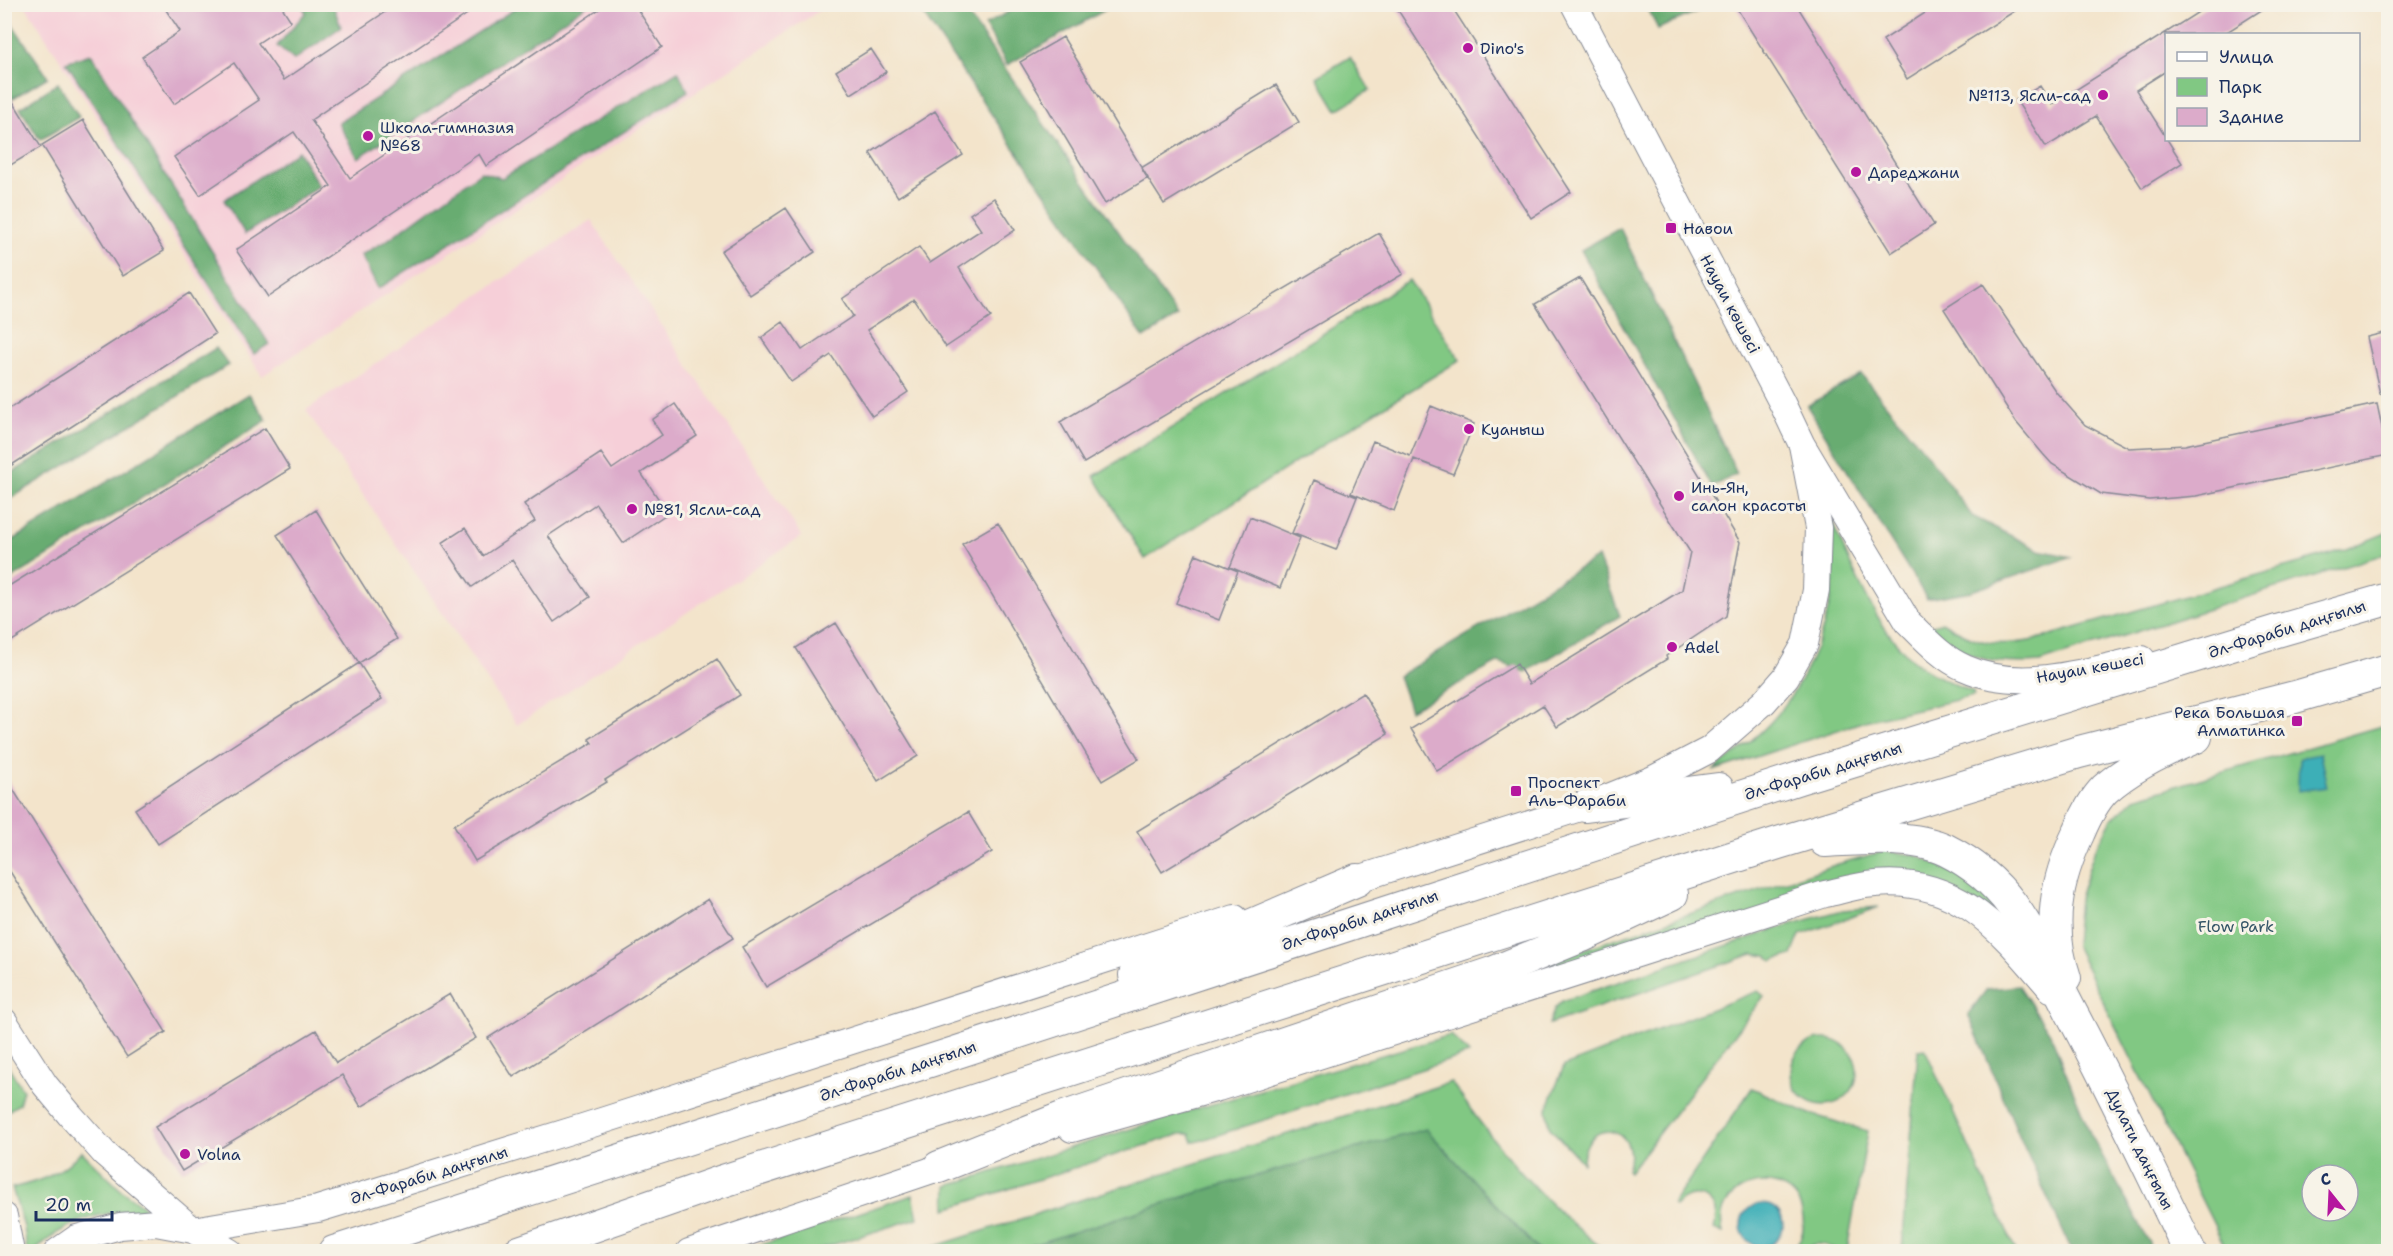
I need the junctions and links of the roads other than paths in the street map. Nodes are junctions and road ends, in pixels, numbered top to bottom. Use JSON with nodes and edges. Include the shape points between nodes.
{"nodes":[{"id":1,"x":1574,"y":4,"type":"edge"},
{"id":2,"x":1802,"y":445,"type":"junction"},
{"id":3,"x":2388,"y":599,"type":"edge"},
{"id":4,"x":2277,"y":631,"type":"junction"},
{"id":5,"x":2388,"y":670,"type":"edge"},
{"id":6,"x":2295,"y":697,"type":"junction"},
{"id":7,"x":1799,"y":778,"type":"junction"},
{"id":8,"x":1586,"y":806,"type":"junction"},
{"id":9,"x":1778,"y":843,"type":"junction"},
{"id":10,"x":1357,"y":879,"type":"junction"},
{"id":11,"x":2071,"y":1012,"type":"junction"},
{"id":12,"x":4,"y":1021,"type":"edge"},
{"id":13,"x":2090,"y":1047,"type":"junction"},
{"id":14,"x":942,"y":1057,"type":"junction"},
{"id":15,"x":939,"y":1167,"type":"junction"},
{"id":16,"x":4,"y":1216,"type":"edge"},
{"id":17,"x":193,"y":1230,"type":"junction"},
{"id":18,"x":11,"y":1251,"type":"edge"},
{"id":19,"x":57,"y":1251,"type":"edge"},
{"id":20,"x":230,"y":1251,"type":"edge"},
{"id":21,"x":334,"y":1251,"type":"edge"},
{"id":22,"x":519,"y":1251,"type":"edge"},
{"id":23,"x":689,"y":1251,"type":"edge"},
{"id":24,"x":2190,"y":1251,"type":"edge"}],
"edges":[{"from":1,"to":2,"type":"street","name":"Науаи көшесі"},
{"from":2,"to":4,"type":"street","name":"Науаи көшесі","via":[[1908,622],[1964,668],[1994,678],[2052,678]]},
{"from":2,"to":8,"type":"street","name":"Науаи көшесі","via":[[1818,528],[1816,590],[1805,644],[1786,677],[1764,702],[1709,750],[1653,779]]},
{"from":3,"to":4,"type":"main road","name":"Әл-Фараби даңғылы"},
{"from":4,"to":7,"type":"main road","name":"Әл-Фараби даңғылы"},
{"from":5,"to":6,"type":"main road"},
{"from":6,"to":9,"type":"main road","via":[[2079,752]]},
{"from":6,"to":13,"type":"main road","via":[[2172,747],[2126,772],[2103,791],[2084,820],[2066,859],[2056,897],[2056,935],[2061,965]]},
{"from":7,"to":8,"type":"main road"},
{"from":7,"to":14,"type":"main road","name":"Әл-Фараби даңғылы"},
{"from":8,"to":10,"type":"street","name":"Әл-Фараби даңғылы"},
{"from":9,"to":11,"type":"main road","via":[[1880,839],[1944,849],[1971,865],[2011,904],[2029,930]]},
{"from":9,"to":15,"type":"main road","via":[[1582,936],[1492,973],[1062,1118]]},
{"from":9,"to":22,"type":"main road","via":[[720,1182]]},
{"from":10,"to":14,"type":"main road"},
{"from":10,"to":17,"type":"street","name":"Әл-Фараби даңғылы","via":[[318,1209]]},
{"from":11,"to":13,"type":"main road"},
{"from":11,"to":15,"type":"street","via":[[1989,920],[1962,901],[1911,885],[1867,885],[1825,894],[1218,1088]]},
{"from":12,"to":17,"type":"street","via":[[45,1085],[105,1154]]},
{"from":13,"to":24,"type":"main road","name":"Дулати даңғылы"},
{"from":14,"to":21,"type":"main road","name":"Әл-Фараби даңғылы"},
{"from":15,"to":23,"type":"street"},
{"from":16,"to":18,"type":"street"},
{"from":17,"to":19,"type":"street","via":[[156,1223],[120,1226],[77,1238]]},
{"from":17,"to":20,"type":"street"}]}
